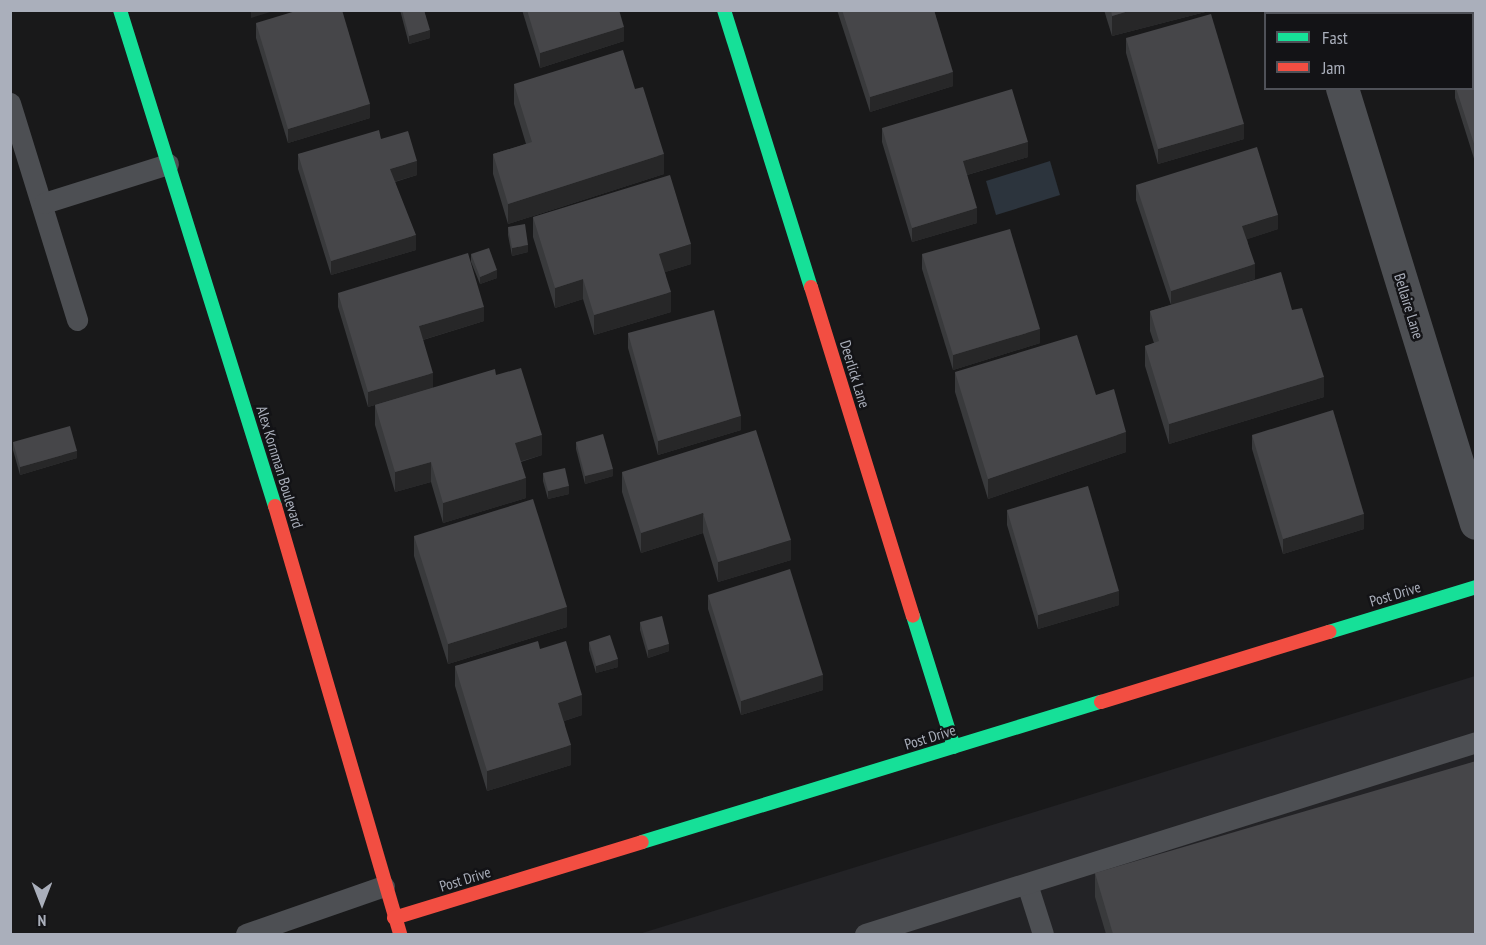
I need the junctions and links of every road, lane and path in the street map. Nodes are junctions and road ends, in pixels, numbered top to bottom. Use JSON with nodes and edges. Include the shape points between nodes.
{"nodes":[{"id":1,"x":120,"y":10,"type":"edge"},
{"id":2,"x":724,"y":10,"type":"edge"},
{"id":3,"x":1343,"y":90,"type":"edge"},
{"id":4,"x":10,"y":103,"type":"edge"},
{"id":5,"x":168,"y":164,"type":"junction"},
{"id":6,"x":44,"y":203,"type":"junction"},
{"id":7,"x":77,"y":320,"type":"dead end"},
{"id":8,"x":1476,"y":523,"type":"edge"},
{"id":9,"x":1476,"y":587,"type":"edge"},
{"id":10,"x":1476,"y":742,"type":"edge"},
{"id":11,"x":954,"y":747,"type":"junction"},
{"id":12,"x":1027,"y":884,"type":"junction"},
{"id":13,"x":384,"y":886,"type":"junction"},
{"id":14,"x":394,"y":918,"type":"junction"},
{"id":15,"x":246,"y":934,"type":"edge"},
{"id":16,"x":400,"y":934,"type":"edge"},
{"id":17,"x":865,"y":934,"type":"edge"},
{"id":18,"x":1042,"y":934,"type":"edge"}],
"edges":[{"from":1,"to":5,"type":"street","name":"Alex Kornman Boulevard"},
{"from":2,"to":11,"type":"street","name":"Deerlick Lane"},
{"from":3,"to":8,"type":"street","name":"Bellaire Lane"},
{"from":4,"to":6,"type":"lane"},
{"from":5,"to":6,"type":"lane"},
{"from":5,"to":13,"type":"street","name":"Alex Kornman Boulevard","via":[[258,450]]},
{"from":6,"to":7,"type":"lane"},
{"from":9,"to":11,"type":"street","name":"Post Drive"},
{"from":10,"to":12,"type":"lane"},
{"from":11,"to":14,"type":"street","name":"Post Drive"},
{"from":12,"to":17,"type":"lane"},
{"from":12,"to":18,"type":"lane"},
{"from":13,"to":14,"type":"street","name":"Alex Kornman Boulevard"},
{"from":13,"to":15,"type":"lane"},
{"from":14,"to":16,"type":"street","name":"Alex Kornman Boulevard"}]}
